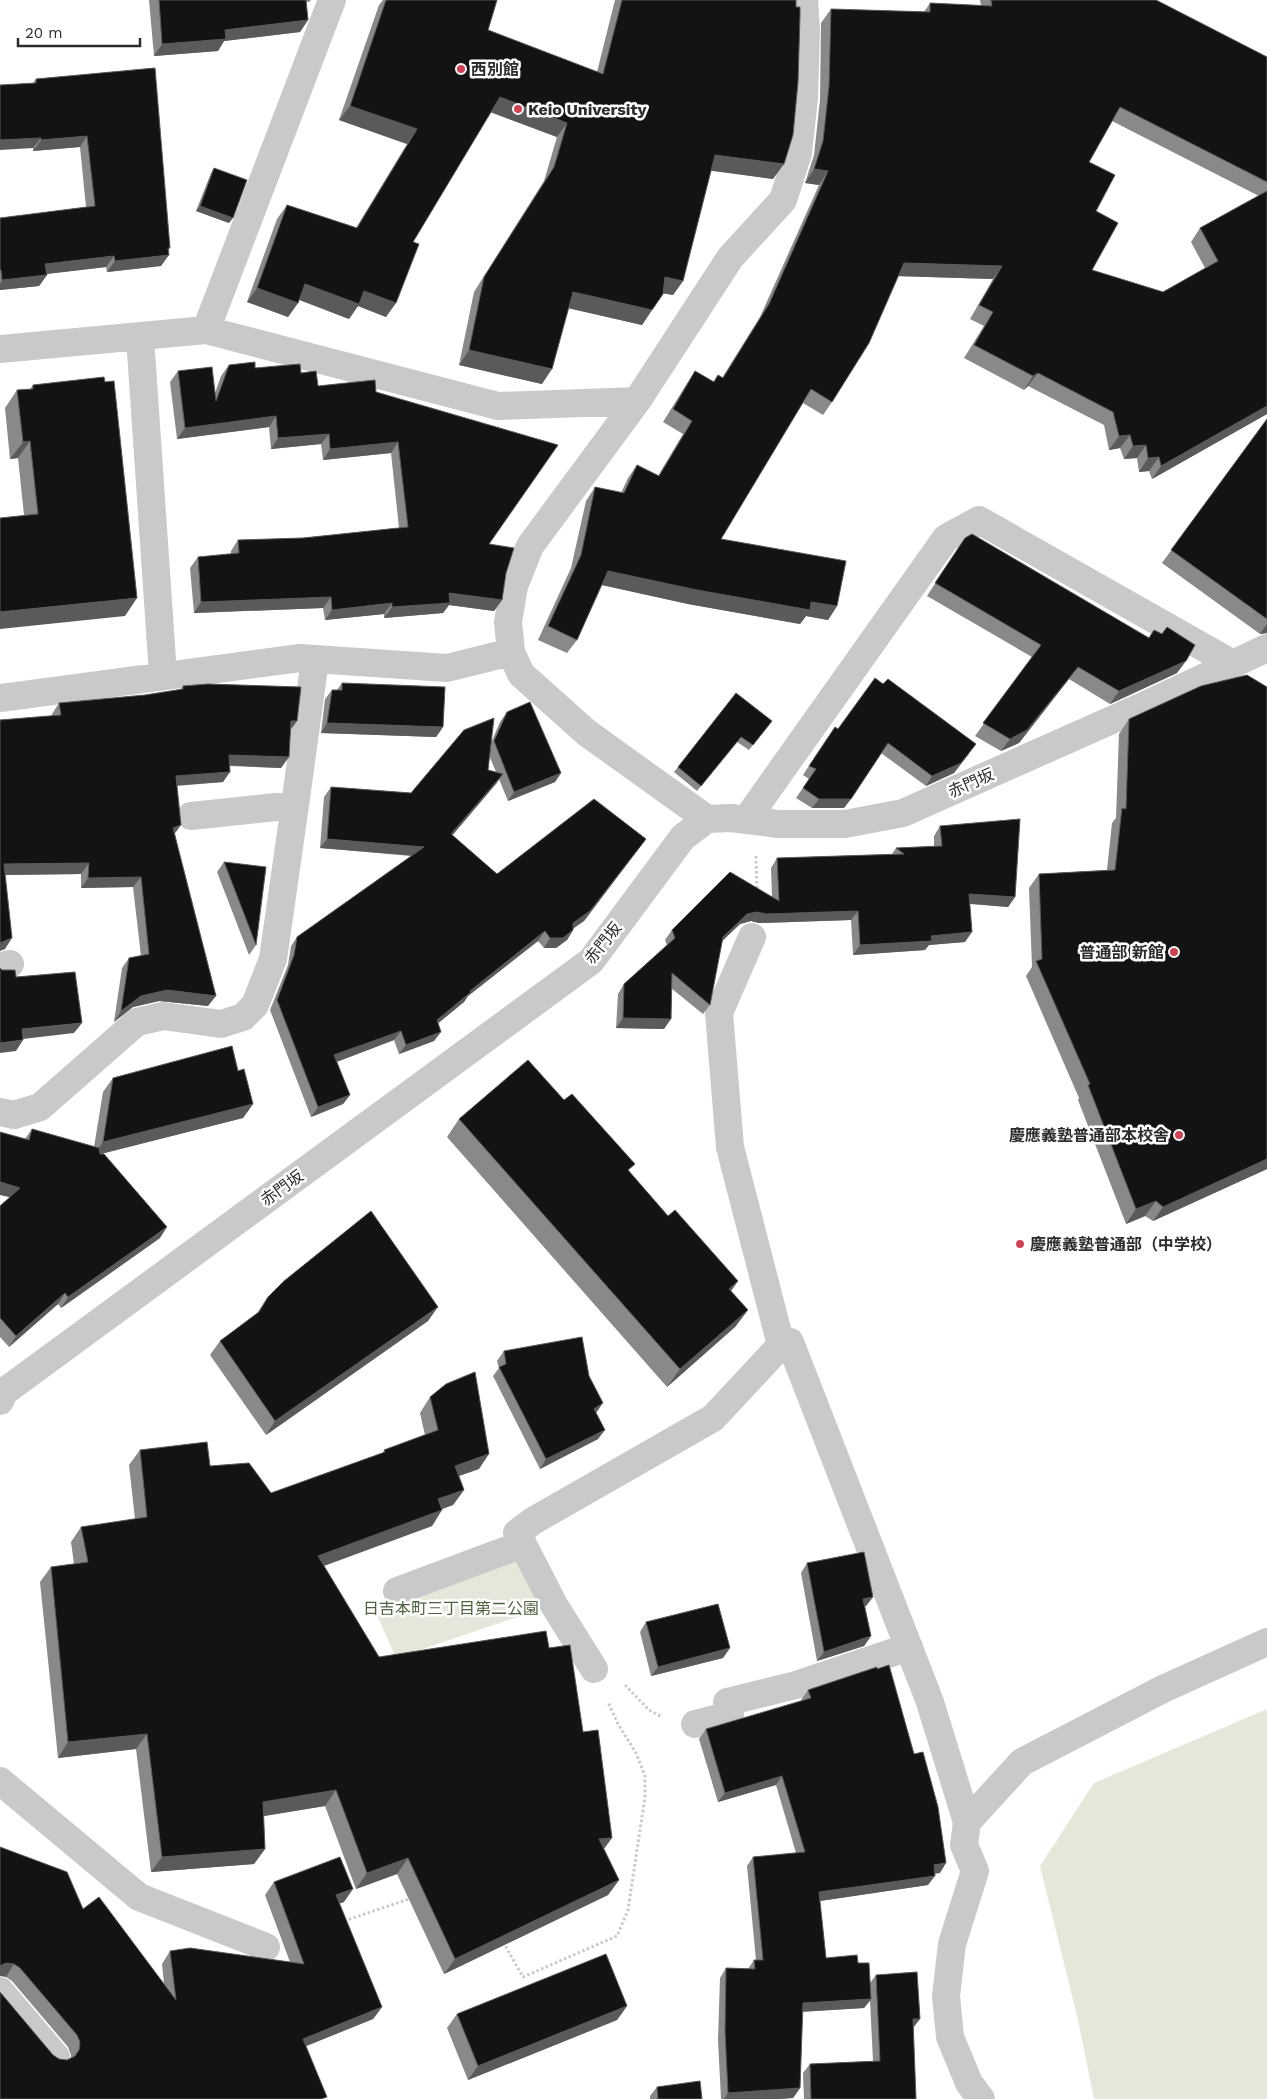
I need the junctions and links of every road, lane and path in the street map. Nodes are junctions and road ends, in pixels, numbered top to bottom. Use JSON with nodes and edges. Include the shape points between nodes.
{"nodes":[{"id":1,"x":332,"y":0,"type":"edge"},
{"id":2,"x":804,"y":0,"type":"edge"},
{"id":3,"x":206,"y":330,"type":"junction"},
{"id":4,"x":140,"y":336,"type":"junction"},
{"id":5,"x":0,"y":349,"type":"edge"},
{"id":6,"x":637,"y":401,"type":"junction"},
{"id":7,"x":1267,"y":648,"type":"edge"},
{"id":8,"x":511,"y":652,"type":"junction"},
{"id":9,"x":315,"y":660,"type":"junction"},
{"id":10,"x":1233,"y":664,"type":"junction"},
{"id":11,"x":163,"y":676,"type":"junction"},
{"id":12,"x":0,"y":698,"type":"edge"},
{"id":13,"x":295,"y":805,"type":"junction"},
{"id":14,"x":191,"y":816,"type":"dead end"},
{"id":15,"x":707,"y":819,"type":"junction"},
{"id":16,"x":752,"y":827,"type":"junction"},
{"id":17,"x":752,"y":938,"type":"joint"},
{"id":18,"x":0,"y":1112,"type":"edge"},
{"id":19,"x":781,"y":1345,"type":"junction"},
{"id":20,"x":1,"y":1394,"type":"edge"},
{"id":21,"x":523,"y":1544,"type":"junction"},
{"id":22,"x":397,"y":1590,"type":"dead end"},
{"id":23,"x":1267,"y":1642,"type":"edge"},
{"id":24,"x":909,"y":1647,"type":"junction"},
{"id":25,"x":594,"y":1669,"type":"junction"},
{"id":26,"x":695,"y":1724,"type":"joint"},
{"id":27,"x":0,"y":1781,"type":"edge"},
{"id":28,"x":967,"y":1822,"type":"junction"},
{"id":29,"x":413,"y":1898,"type":"edge"},
{"id":30,"x":339,"y":1922,"type":"edge"},
{"id":31,"x":500,"y":1936,"type":"edge"},
{"id":32,"x":266,"y":1947,"type":"dead end"},
{"id":33,"x":0,"y":1991,"type":"edge"},
{"id":34,"x":56,"y":2057,"type":"edge"},
{"id":35,"x":981,"y":2099,"type":"edge"}],
"edges":[{"from":1,"to":3,"type":"street"},
{"from":2,"to":6,"type":"street","via":[[806,29],[798,154],[782,200],[730,258]]},
{"from":3,"to":4,"type":"street"},
{"from":3,"to":6,"type":"street","via":[[498,406]]},
{"from":4,"to":5,"type":"street"},
{"from":4,"to":11,"type":"street"},
{"from":6,"to":8,"type":"street","via":[[530,546],[512,595],[508,622]]},
{"from":7,"to":10,"type":"street","name":"赤門坂"},
{"from":8,"to":9,"type":"street","via":[[448,668]]},
{"from":8,"to":15,"type":"street","via":[[521,674],[587,733]]},
{"from":9,"to":11,"type":"street","via":[[300,658]]},
{"from":9,"to":13,"type":"street"},
{"from":10,"to":16,"type":"street","name":"赤門坂","via":[[904,813],[845,824]]},
{"from":10,"to":16,"type":"street","via":[[979,520],[946,538]]},
{"from":11,"to":12,"type":"street"},
{"from":13,"to":14,"type":"street"},
{"from":13,"to":18,"type":"street","via":[[273,959],[255,1005],[243,1017],[221,1024],[163,1016],[137,1022],[40,1107],[14,1115]]},
{"from":15,"to":16,"type":"street","name":"赤門坂"},
{"from":15,"to":20,"type":"street","name":"赤門坂","via":[[683,837],[591,961]]},
{"from":16,"to":17,"type":"path","via":[[757,896]]},
{"from":17,"to":19,"type":"street","via":[[719,1013],[730,1147]]},
{"from":19,"to":21,"type":"street","via":[[713,1418],[532,1521],[517,1533]]},
{"from":19,"to":24,"type":"street","via":[[790,1342]]},
{"from":21,"to":22,"type":"street"},
{"from":21,"to":25,"type":"street","via":[[554,1606]]},
{"from":23,"to":28,"type":"street","via":[[1163,1689],[1022,1762]]},
{"from":24,"to":26,"type":"street","via":[[796,1685],[727,1702],[730,1715]]},
{"from":24,"to":28,"type":"street","via":[[930,1702]]},
{"from":25,"to":26,"type":"path","via":[[615,1675],[649,1710],[673,1723]]},
{"from":25,"to":31,"type":"path","via":[[645,1776],[645,1797],[628,1910],[617,1936],[523,1977]]},
{"from":27,"to":32,"type":"street","via":[[139,1897]]},
{"from":28,"to":35,"type":"street","via":[[964,1845],[975,1871],[952,1944],[946,1996],[950,2037],[968,2083]]},
{"from":29,"to":30,"type":"path"},
{"from":33,"to":34,"type":"street"}]}
